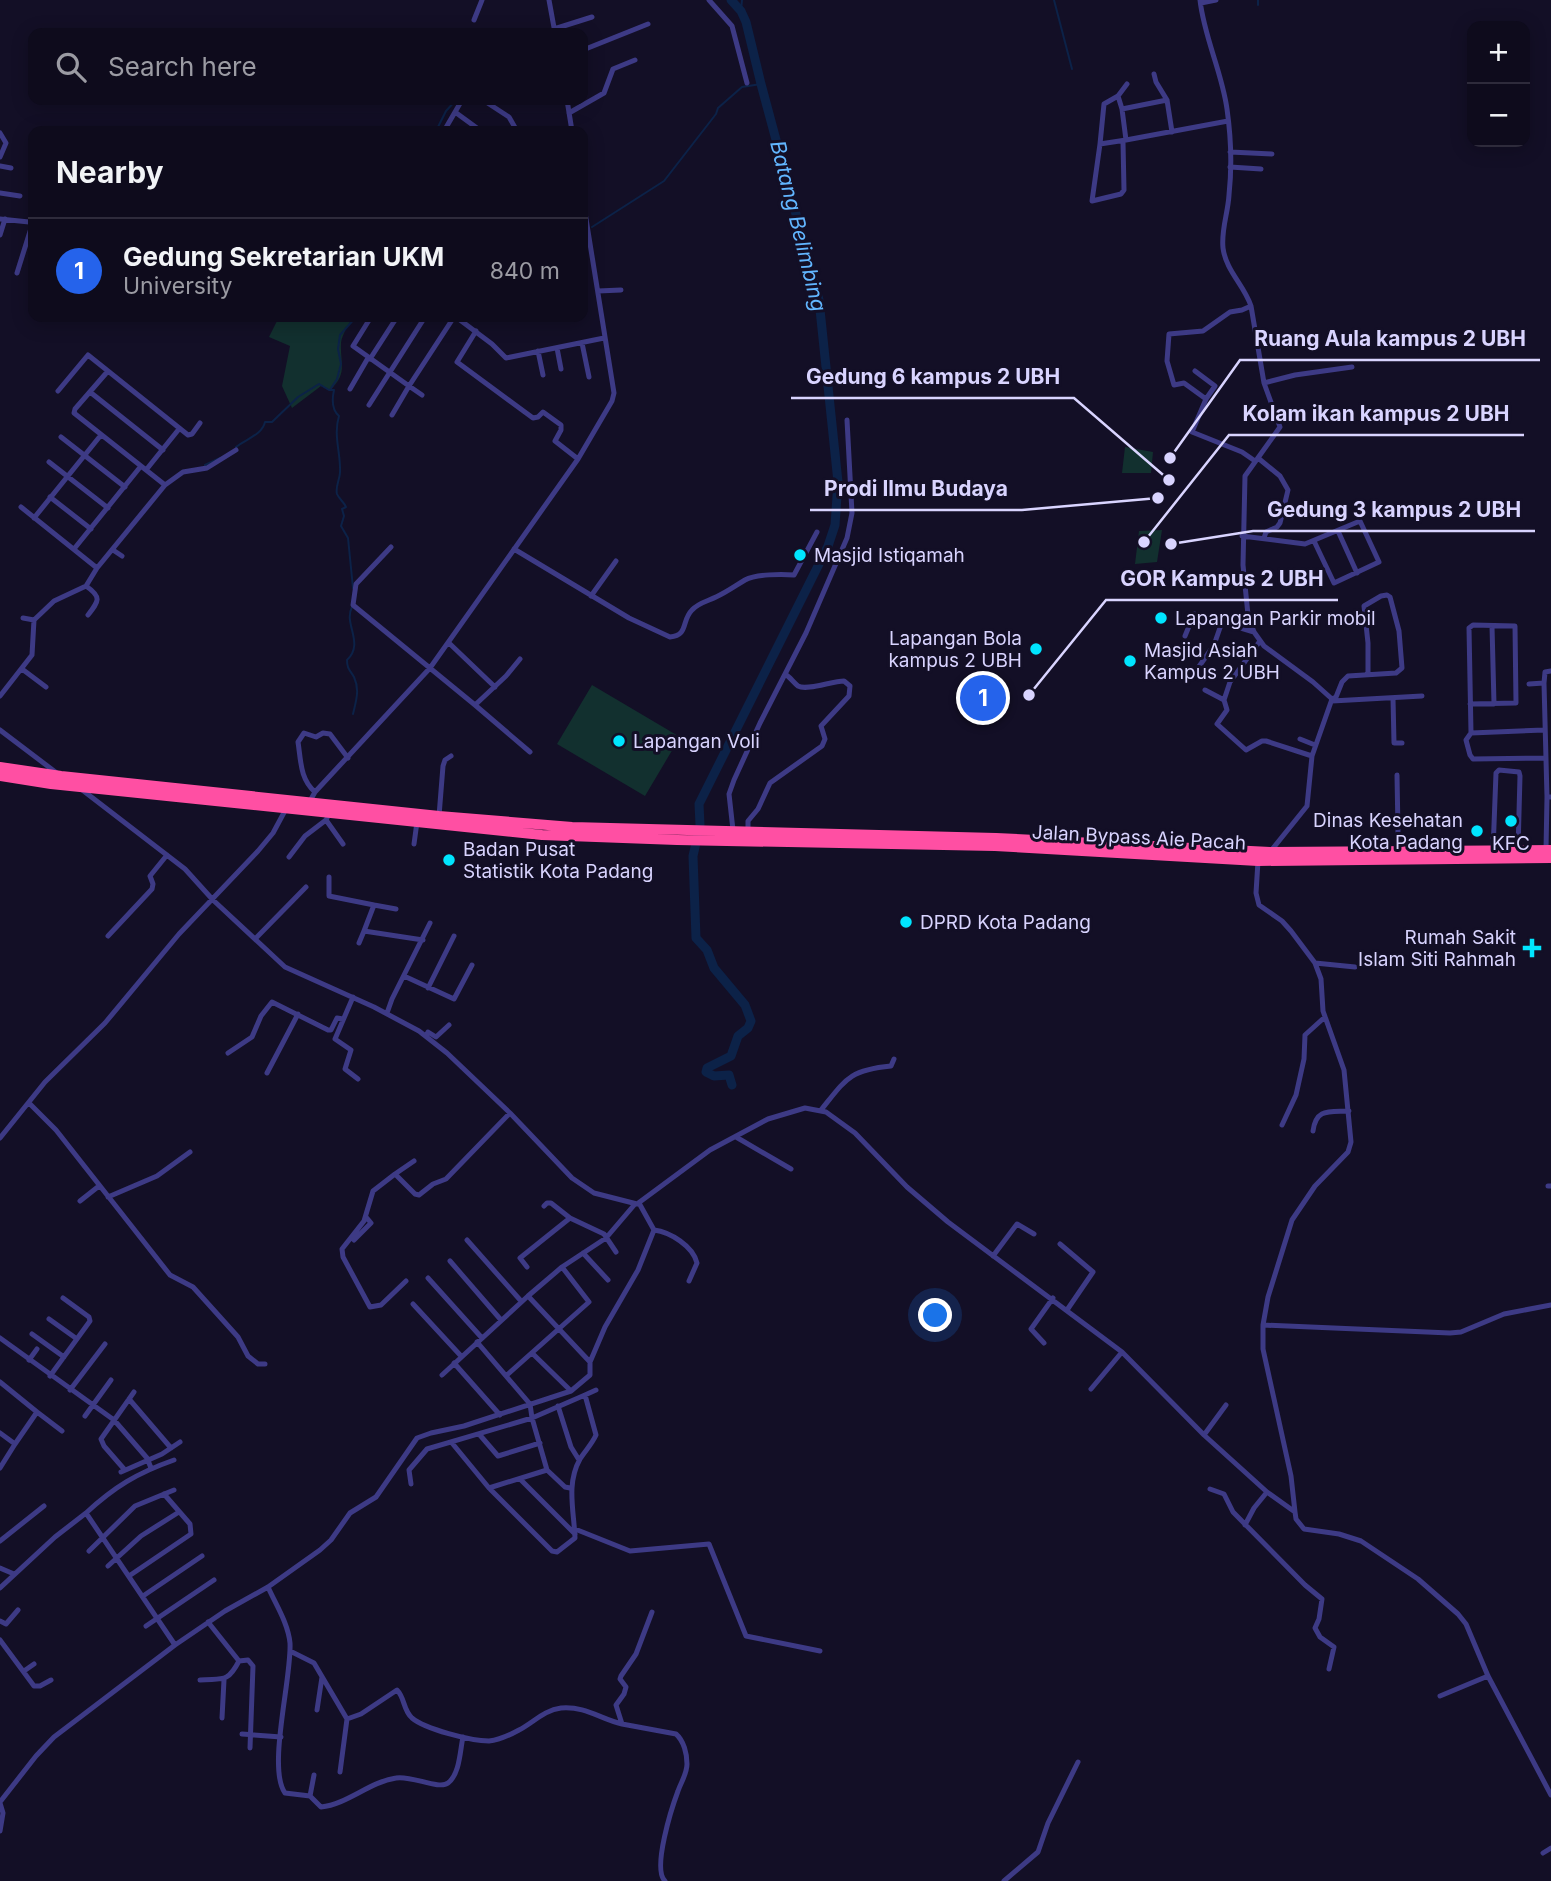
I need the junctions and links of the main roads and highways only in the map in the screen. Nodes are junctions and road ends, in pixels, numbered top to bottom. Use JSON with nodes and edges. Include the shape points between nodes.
{"nodes":[{"id":1,"x":0,"y":767,"type":"edge"},
{"id":2,"x":0,"y":776,"type":"edge"},
{"id":3,"x":42,"y":778,"type":"junction"},
{"id":4,"x":410,"y":819,"type":"junction"},
{"id":5,"x":729,"y":834,"type":"junction"},
{"id":6,"x":1549,"y":853,"type":"edge"},
{"id":7,"x":1211,"y":854,"type":"junction"},
{"id":8,"x":1321,"y":856,"type":"junction"}],
"edges":[{"from":1,"to":3,"type":"highway"},
{"from":2,"to":3,"type":"highway"},
{"from":3,"to":4,"type":"highway","via":[[287,807],[328,816]]},
{"from":3,"to":4,"type":"highway","via":[[61,776],[310,802]]},
{"from":4,"to":5,"type":"highway","via":[[439,816]]},
{"from":4,"to":5,"type":"highway","via":[[542,835],[677,840]]},
{"from":5,"to":7,"type":"highway","name":"Jalan Bypass Aie Pacah"},
{"from":5,"to":7,"type":"highway","via":[[996,838]]},
{"from":6,"to":8,"type":"highway","name":"Jalan Bypass Aie Pacah"},
{"from":6,"to":8,"type":"highway","via":[[1396,851]]},
{"from":7,"to":8,"type":"highway"},
{"from":7,"to":8,"type":"highway","name":"Jalan Bypass Aie Pacah","via":[[1258,861]]}]}
